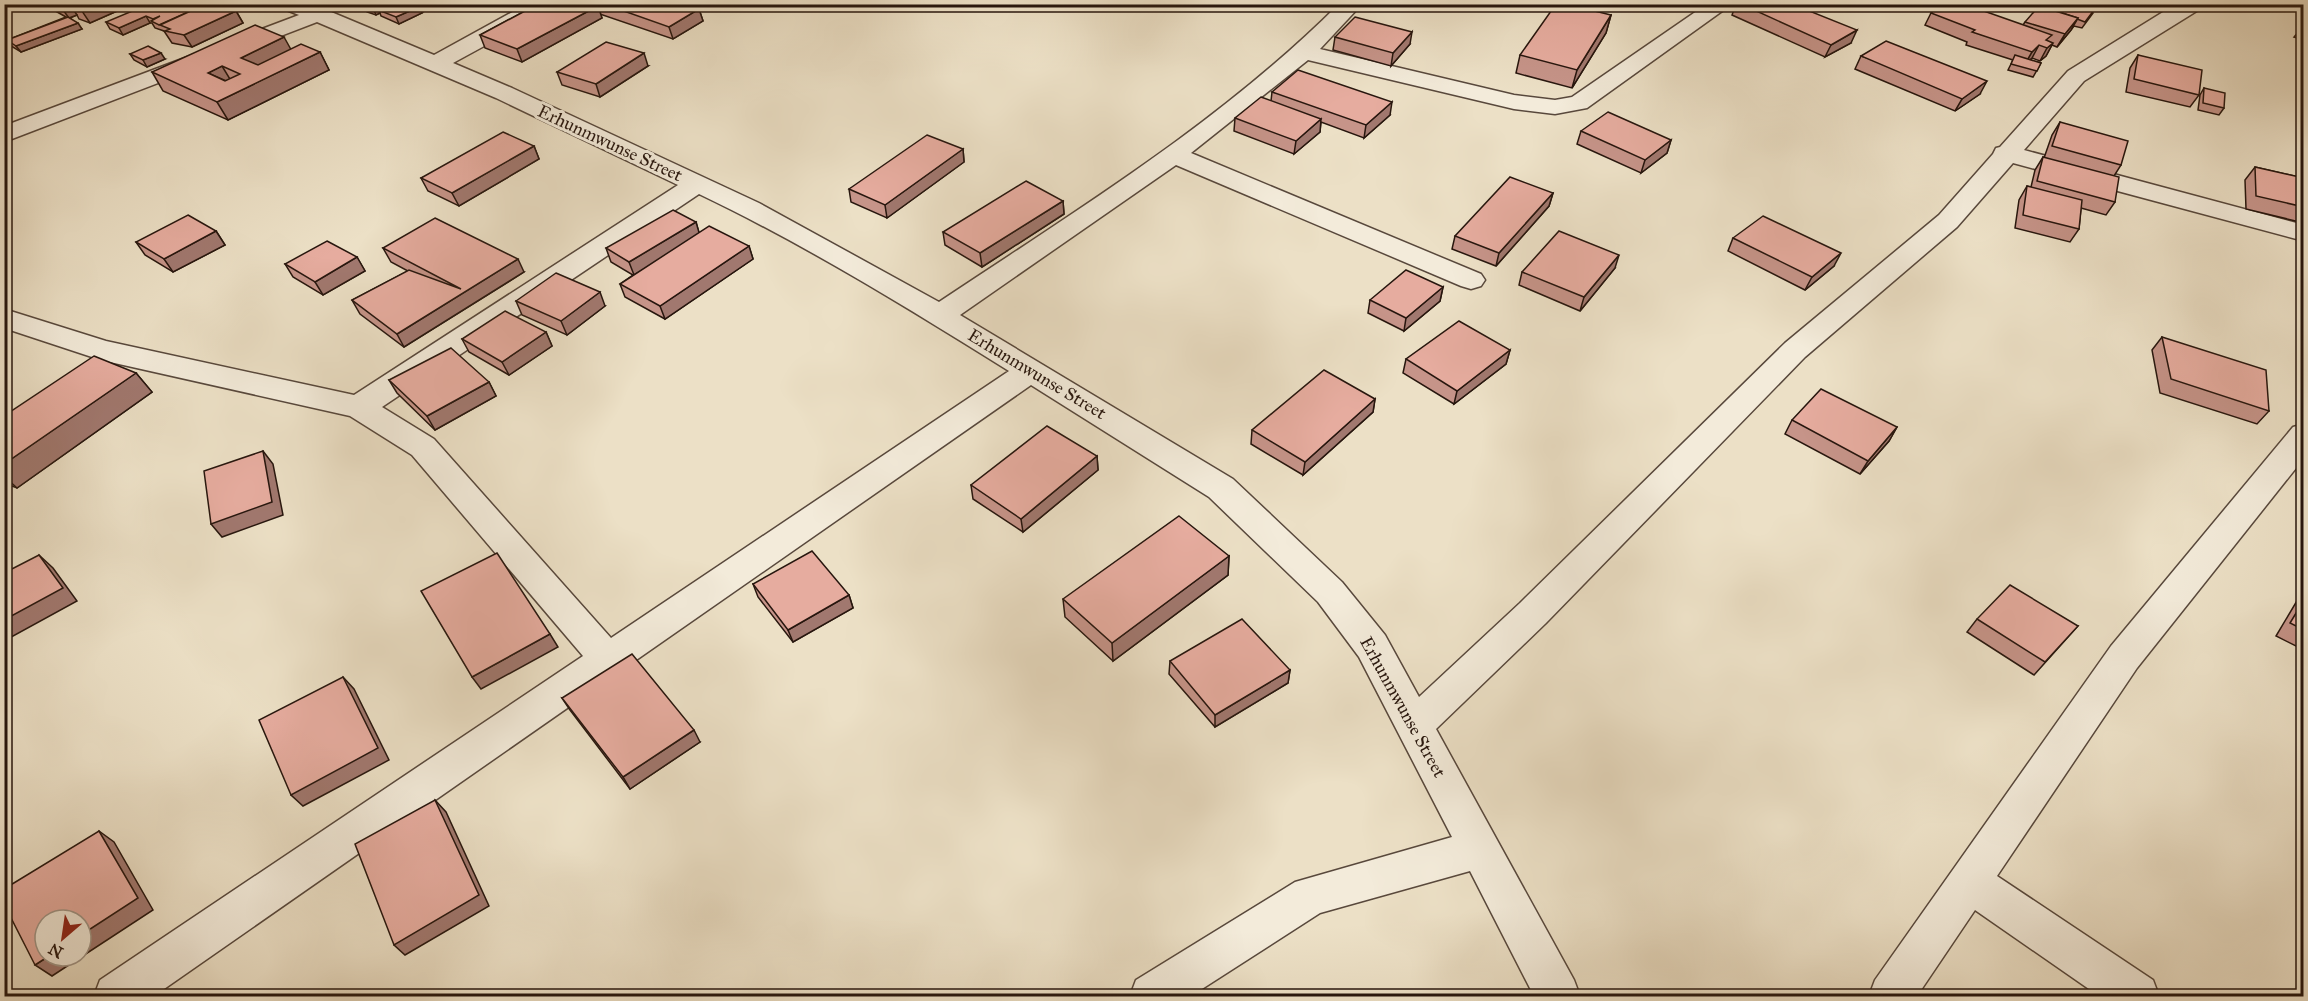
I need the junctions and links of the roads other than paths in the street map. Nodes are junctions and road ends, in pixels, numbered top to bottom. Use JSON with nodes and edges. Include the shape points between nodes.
{"nodes":[{"id":1,"x":544,"y":4,"type":"edge"},
{"id":2,"x":1352,"y":4,"type":"edge"},
{"id":3,"x":1722,"y":4,"type":"edge"},
{"id":4,"x":2192,"y":4,"type":"edge"},
{"id":5,"x":305,"y":10,"type":"edge"},
{"id":6,"x":1304,"y":52,"type":"junction"},
{"id":7,"x":435,"y":64,"type":"junction"},
{"id":8,"x":4,"y":135,"type":"edge"},
{"id":9,"x":2005,"y":153,"type":"junction"},
{"id":10,"x":1174,"y":155,"type":"junction"},
{"id":11,"x":697,"y":184,"type":"junction"},
{"id":12,"x":2304,"y":233,"type":"edge"},
{"id":13,"x":1471,"y":280,"type":"dead end"},
{"id":14,"x":940,"y":315,"type":"junction"},
{"id":15,"x":4,"y":318,"type":"edge"},
{"id":16,"x":1031,"y":370,"type":"junction"},
{"id":17,"x":359,"y":407,"type":"junction"},
{"id":18,"x":2304,"y":435,"type":"edge"},
{"id":19,"x":608,"y":660,"type":"junction"},
{"id":20,"x":1415,"y":725,"type":"junction"},
{"id":21,"x":1479,"y":849,"type":"junction"},
{"id":22,"x":1970,"y":882,"type":"junction"},
{"id":23,"x":116,"y":996,"type":"edge"},
{"id":24,"x":1152,"y":996,"type":"edge"},
{"id":25,"x":1558,"y":996,"type":"edge"},
{"id":26,"x":1891,"y":996,"type":"edge"},
{"id":27,"x":2137,"y":996,"type":"edge"}],
"edges":[{"from":1,"to":7,"type":"street"},
{"from":2,"to":6,"type":"street"},
{"from":3,"to":6,"type":"street","via":[[1579,103],[1555,107],[1502,100]]},
{"from":4,"to":9,"type":"street","via":[[2076,76]]},
{"from":5,"to":7,"type":"street","name":"Erhunmwunse Street"},
{"from":5,"to":8,"type":"street"},
{"from":6,"to":10,"type":"street"},
{"from":7,"to":11,"type":"street","name":"Erhunmwunse Street"},
{"from":9,"to":12,"type":"street"},
{"from":9,"to":20,"type":"street","via":[[1948,221],[1795,350],[1533,613]]},
{"from":10,"to":13,"type":"street"},
{"from":10,"to":14,"type":"street"},
{"from":11,"to":14,"type":"street","name":"Erhunmwunse Street","via":[[750,209]]},
{"from":11,"to":17,"type":"street"},
{"from":14,"to":16,"type":"street","name":"Erhunmwunse Street"},
{"from":15,"to":17,"type":"street","via":[[101,350]]},
{"from":16,"to":19,"type":"street"},
{"from":16,"to":20,"type":"street","name":"Erhunmwunse Street","via":[[1221,488],[1330,592],[1372,646]]},
{"from":17,"to":19,"type":"street","via":[[423,447]]},
{"from":18,"to":22,"type":"street","via":[[2124,657]]},
{"from":19,"to":23,"type":"street"},
{"from":20,"to":21,"type":"street","name":"Erhunmwunse Street"},
{"from":21,"to":24,"type":"street","via":[[1310,896]]},
{"from":21,"to":25,"type":"street","name":"Erhunmwunse Street"},
{"from":22,"to":26,"type":"street"},
{"from":22,"to":27,"type":"street"}]}
